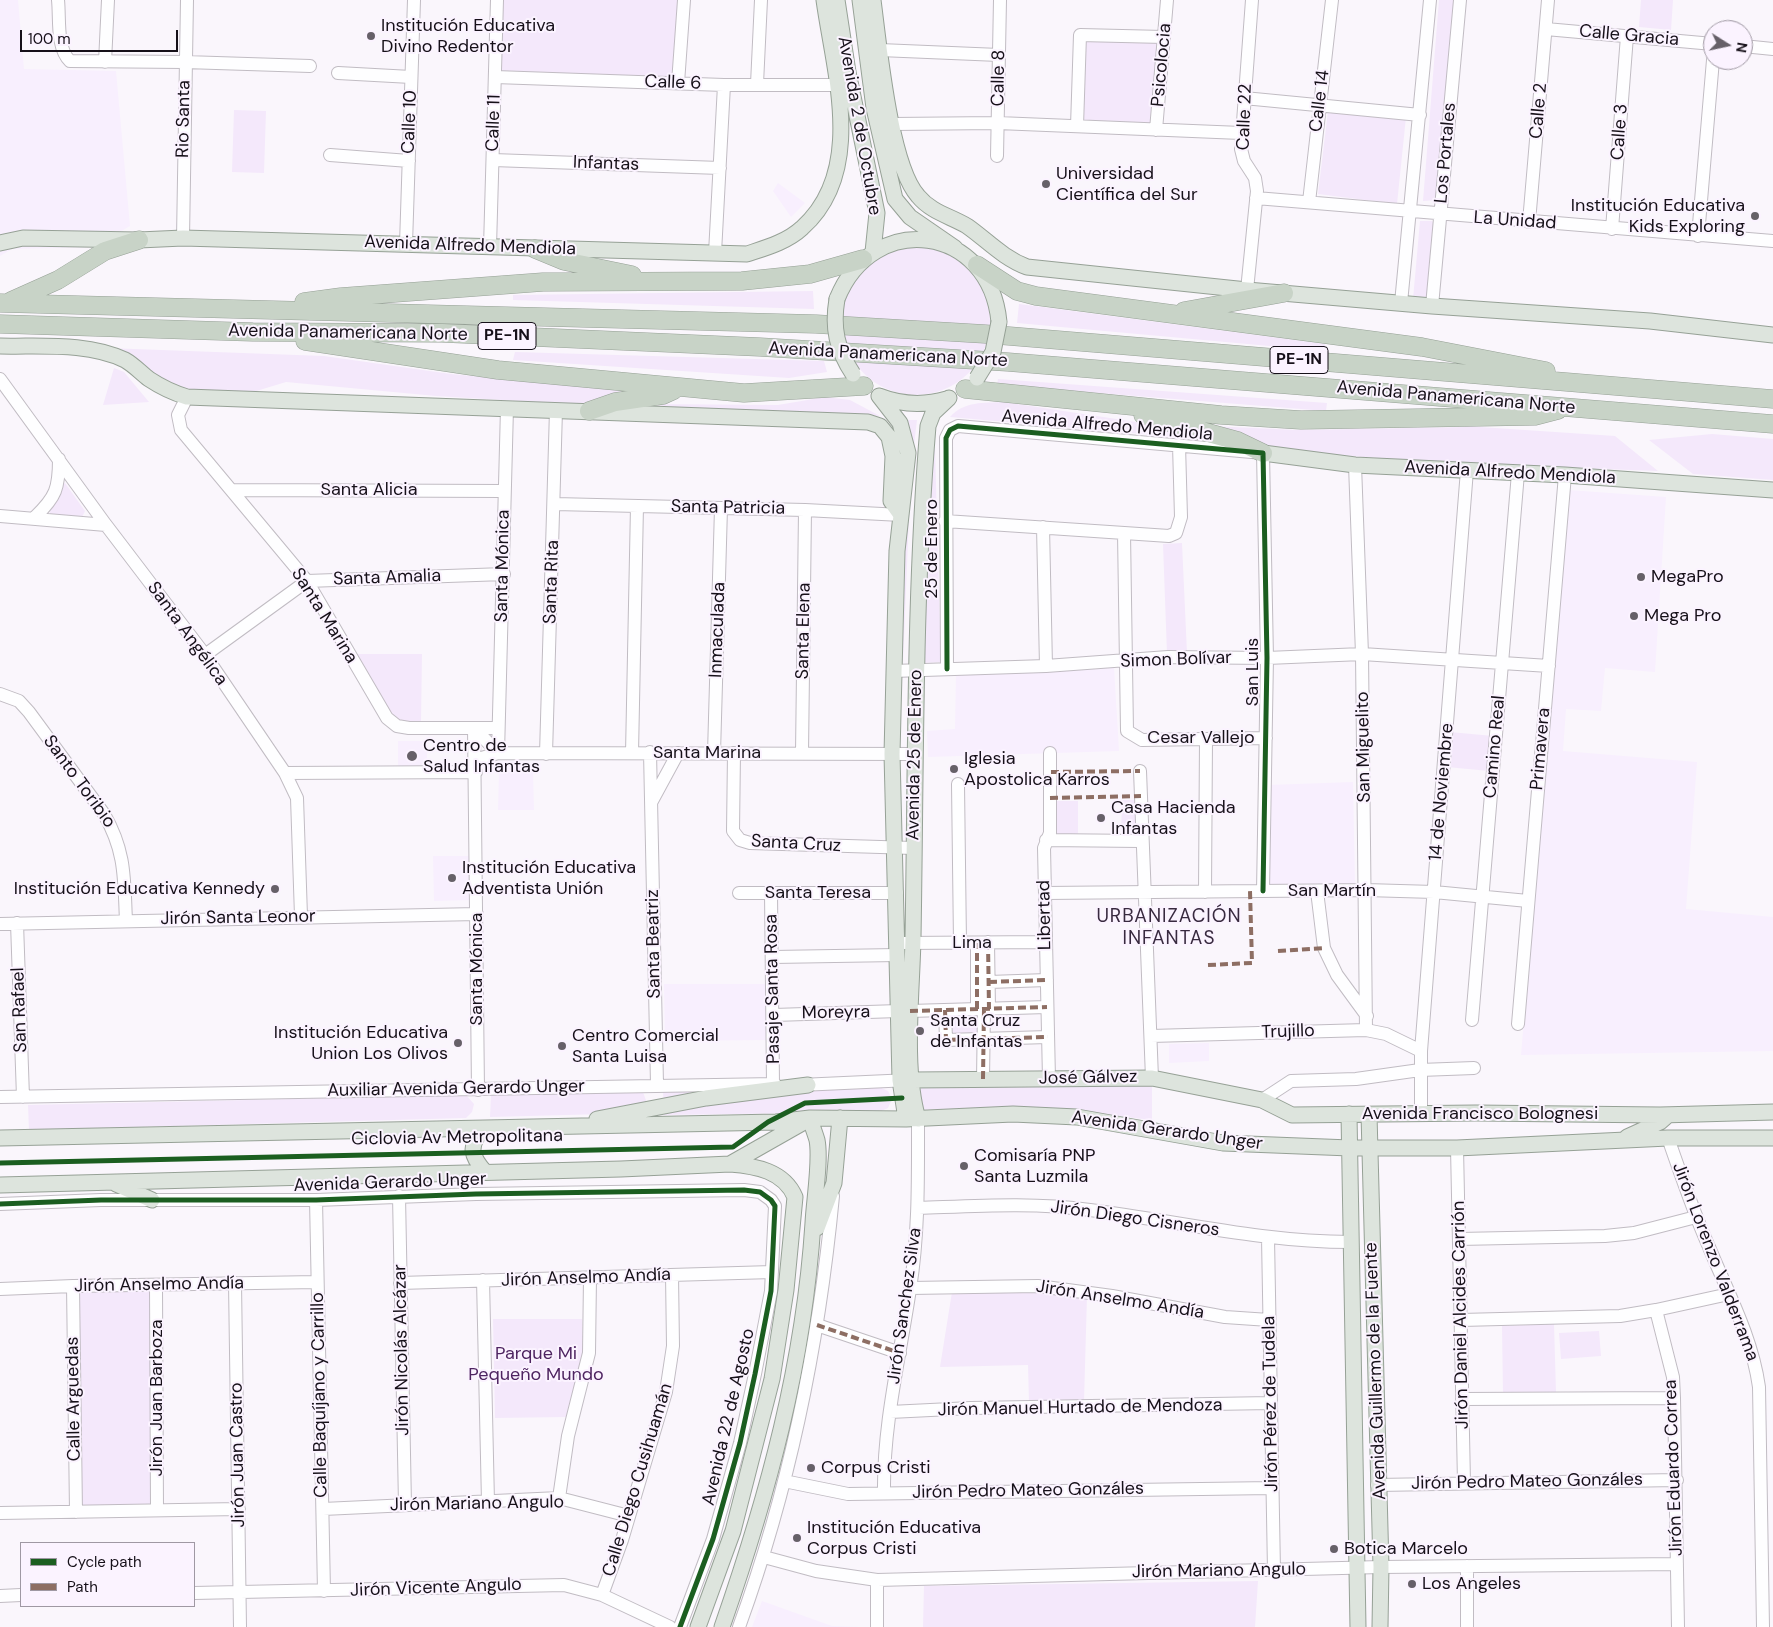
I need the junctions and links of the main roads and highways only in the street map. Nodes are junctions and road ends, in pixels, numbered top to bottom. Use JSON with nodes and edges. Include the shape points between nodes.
{"nodes":[{"id":1,"x":824,"y":0,"type":"edge"},
{"id":2,"x":837,"y":0,"type":"edge"},
{"id":3,"x":860,"y":0,"type":"edge"},
{"id":4,"x":873,"y":0,"type":"edge"},
{"id":5,"x":844,"y":85,"type":"junction"},
{"id":6,"x":839,"y":107,"type":"joint"},
{"id":7,"x":886,"y":117,"type":"junction"},
{"id":8,"x":0,"y":234,"type":"edge"},
{"id":9,"x":24,"y":238,"type":"junction"},
{"id":10,"x":139,"y":240,"type":"junction"},
{"id":11,"x":0,"y":243,"type":"edge"},
{"id":12,"x":955,"y":248,"type":"junction"},
{"id":13,"x":535,"y":249,"type":"junction"},
{"id":14,"x":868,"y":255,"type":"junction"},
{"id":15,"x":977,"y":265,"type":"junction"},
{"id":16,"x":664,"y":282,"type":"junction"},
{"id":17,"x":1284,"y":293,"type":"junction"},
{"id":18,"x":4,"y":303,"type":"edge"},
{"id":19,"x":254,"y":309,"type":"junction"},
{"id":20,"x":1167,"y":314,"type":"junction"},
{"id":21,"x":0,"y":324,"type":"edge"},
{"id":22,"x":253,"y":332,"type":"junction"},
{"id":23,"x":1773,"y":335,"type":"edge"},
{"id":24,"x":0,"y":346,"type":"edge"},
{"id":25,"x":858,"y":380,"type":"junction"},
{"id":26,"x":1585,"y":383,"type":"junction"},
{"id":27,"x":971,"y":384,"type":"junction"},
{"id":28,"x":682,"y":387,"type":"junction"},
{"id":29,"x":879,"y":396,"type":"junction"},
{"id":30,"x":949,"y":398,"type":"junction"},
{"id":31,"x":1773,"y":399,"type":"edge"},
{"id":32,"x":1107,"y":403,"type":"junction"},
{"id":33,"x":1571,"y":407,"type":"junction"},
{"id":34,"x":589,"y":411,"type":"junction"},
{"id":35,"x":1773,"y":424,"type":"edge"},
{"id":36,"x":1263,"y":453,"type":"joint"},
{"id":37,"x":1773,"y":490,"type":"edge"},
{"id":38,"x":901,"y":515,"type":"junction"},
{"id":39,"x":904,"y":1011,"type":"junction"},
{"id":40,"x":906,"y":1080,"type":"junction"},
{"id":41,"x":808,"y":1085,"type":"road end"},
{"id":42,"x":1773,"y":1112,"type":"edge"},
{"id":43,"x":1348,"y":1114,"type":"junction"},
{"id":44,"x":1369,"y":1114,"type":"junction"},
{"id":45,"x":1292,"y":1115,"type":"joint"},
{"id":46,"x":1668,"y":1115,"type":"junction"},
{"id":47,"x":810,"y":1118,"type":"junction"},
{"id":48,"x":840,"y":1118,"type":"junction"},
{"id":49,"x":912,"y":1119,"type":"junction"},
{"id":50,"x":560,"y":1127,"type":"junction"},
{"id":51,"x":483,"y":1128,"type":"junction"},
{"id":52,"x":0,"y":1138,"type":"edge"},
{"id":53,"x":1773,"y":1138,"type":"edge"},
{"id":54,"x":1614,"y":1142,"type":"junction"},
{"id":55,"x":1350,"y":1148,"type":"junction"},
{"id":56,"x":1370,"y":1148,"type":"junction"},
{"id":57,"x":730,"y":1164,"type":"junction"},
{"id":58,"x":485,"y":1172,"type":"junction"},
{"id":59,"x":113,"y":1182,"type":"junction"},
{"id":60,"x":0,"y":1185,"type":"edge"},
{"id":61,"x":152,"y":1200,"type":"road end"},
{"id":62,"x":812,"y":1245,"type":"junction"},
{"id":63,"x":698,"y":1627,"type":"edge"},
{"id":64,"x":722,"y":1627,"type":"edge"},
{"id":65,"x":1358,"y":1627,"type":"edge"},
{"id":66,"x":1380,"y":1627,"type":"edge"}],
"edges":[{"from":1,"to":5,"type":"main road","name":"Avenida 2 de Octubre"},
{"from":2,"to":5,"type":"main road","name":"Avenida 2 de Octubre"},
{"from":3,"to":7,"type":"main road","name":"Avenida 2 de Octubre"},
{"from":4,"to":7,"type":"main road","name":"Avenida 2 de Octubre"},
{"from":5,"to":6,"type":"main road","name":"Avenida 2 de Octubre"},
{"from":5,"to":14,"type":"main road","name":"Avenida 2 de Octubre","via":[[878,213]]},
{"from":6,"to":13,"type":"main road","name":"Avenida Alfredo Mendiola","via":[[842,140],[831,190],[801,229],[777,244],[747,254]]},
{"from":7,"to":12,"type":"main road","name":"Avenida 2 de Octubre","via":[[895,199],[910,217]]},
{"from":7,"to":17,"type":"main road","name":"Avenida 2 de Octubre","via":[[904,172],[917,196],[928,206],[966,226],[1013,262],[1027,267]]},
{"from":8,"to":9,"type":"main road"},
{"from":9,"to":10,"type":"main road","name":"Avenida Alfredo Mendiola"},
{"from":9,"to":11,"type":"main road","name":"Avenida Alfredo Mendiola"},
{"from":10,"to":13,"type":"main road","name":"Avenida Alfredo Mendiola","via":[[183,238]]},
{"from":10,"to":18,"type":"highway","via":[[105,251],[58,280]]},
{"from":12,"to":14,"type":"main road","via":[[927,239],[913,239],[898,241]]},
{"from":12,"to":15,"type":"main road"},
{"from":13,"to":16,"type":"highway","via":[[564,260]]},
{"from":14,"to":16,"type":"highway","via":[[810,274],[742,281]]},
{"from":14,"to":25,"type":"main road","bridge":true,"via":[[852,271],[837,299],[834,315],[838,346]]},
{"from":15,"to":20,"type":"highway","via":[[1016,291]]},
{"from":15,"to":27,"type":"main road","bridge":true,"via":[[994,291],[999,322],[993,352]]},
{"from":16,"to":19,"type":"highway","via":[[543,282],[340,297]]},
{"from":17,"to":20,"type":"highway"},
{"from":17,"to":23,"type":"main road","via":[[1650,321]]},
{"from":18,"to":19,"type":"highway","name":"Avenida Panamericana Norte","number":"PE-1N"},
{"from":19,"to":26,"type":"highway","name":"Avenida Panamericana Norte","number":"PE-1N","via":[[816,324],[985,334]]},
{"from":20,"to":26,"type":"highway","via":[[1422,346],[1530,367]]},
{"from":21,"to":22,"type":"highway","name":"Avenida Panamericana Norte","number":"PE-1N"},
{"from":22,"to":28,"type":"highway","via":[[498,370]]},
{"from":22,"to":33,"type":"highway","name":"Avenida Panamericana Norte","number":"PE-1N","via":[[442,333],[760,347],[1008,362]]},
{"from":24,"to":34,"type":"main road","via":[[86,348],[104,352],[127,361],[149,379],[187,397]]},
{"from":25,"to":28,"type":"highway","via":[[744,393]]},
{"from":25,"to":29,"type":"main road"},
{"from":26,"to":31,"type":"highway","name":"Avenida Panamericana Norte","number":"PE-1N"},
{"from":27,"to":30,"type":"main road"},
{"from":27,"to":32,"type":"highway"},
{"from":28,"to":34,"type":"highway","via":[[663,395],[615,402]]},
{"from":29,"to":30,"type":"main road","via":[[907,404]]},
{"from":29,"to":38,"type":"main road","name":"Avenida 25 de Enero","via":[[900,423],[906,438],[908,453]]},
{"from":30,"to":39,"type":"main road","name":"Avenida 25 de Enero","via":[[933,413],[928,426],[920,518],[913,943]]},
{"from":32,"to":33,"type":"highway","via":[[1301,420],[1535,416]]},
{"from":32,"to":36,"type":"highway","via":[[1238,441]]},
{"from":33,"to":35,"type":"highway","name":"Avenida Panamericana Norte","number":"PE-1N"},
{"from":34,"to":38,"type":"main road","name":"Avenida 25 de Enero","via":[[868,422],[886,432],[892,444],[891,502]]},
{"from":36,"to":37,"type":"main road","name":"Avenida Alfredo Mendiola","via":[[1355,465],[1565,475]]},
{"from":38,"to":39,"type":"main road","name":"Avenida 25 de Enero","via":[[892,754],[897,949]]},
{"from":39,"to":40,"type":"main road","name":"Avenida 25 de Enero"},
{"from":40,"to":45,"type":"main road","name":"José Gálvez","via":[[1152,1078],[1262,1100]]},
{"from":40,"to":49,"type":"main road","name":"Avenida 25 de Enero"},
{"from":41,"to":50,"type":"main road","via":[[706,1098]]},
{"from":42,"to":46,"type":"main road"},
{"from":43,"to":44,"type":"main road","name":"Avenida Francisco Bolognesi"},
{"from":43,"to":45,"type":"main road","name":"Avenida Francisco Bolognesi"},
{"from":43,"to":55,"type":"main road","name":"Avenida Guillermo de la Fuente"},
{"from":44,"to":46,"type":"main road","name":"Avenida Francisco Bolognesi"},
{"from":44,"to":56,"type":"main road","name":"Avenida Guillermo de la Fuente"},
{"from":46,"to":54,"type":"main road","name":"Avenida Gerardo Unger","via":[[1648,1128]]},
{"from":47,"to":48,"type":"main road","name":"Avenida Gerardo Unger"},
{"from":47,"to":50,"type":"main road","name":"Avenida Gerardo Unger","via":[[776,1122]]},
{"from":47,"to":57,"type":"main road","name":"Avenida Gerardo Unger"},
{"from":47,"to":62,"type":"main road","via":[[818,1150]]},
{"from":48,"to":49,"type":"main road","name":"Avenida Gerardo Unger"},
{"from":48,"to":62,"type":"main road","via":[[834,1183]]},
{"from":49,"to":55,"type":"main road","name":"Avenida Gerardo Unger","via":[[1013,1114],[1076,1117],[1223,1143]]},
{"from":50,"to":51,"type":"main road","name":"Avenida Gerardo Unger"},
{"from":51,"to":52,"type":"main road","name":"Avenida Gerardo Unger"},
{"from":51,"to":58,"type":"main road","via":[[472,1145],[472,1152]]},
{"from":53,"to":54,"type":"main road","name":"Avenida Gerardo Unger","via":[[1668,1138]]},
{"from":54,"to":56,"type":"main road","name":"Avenida Gerardo Unger"},
{"from":55,"to":56,"type":"main road","name":"Avenida Gerardo Unger"},
{"from":55,"to":65,"type":"main road","name":"Avenida Guillermo de la Fuente"},
{"from":56,"to":66,"type":"main road","name":"Avenida Guillermo de la Fuente"},
{"from":57,"to":58,"type":"main road","name":"Avenida Gerardo Unger"},
{"from":57,"to":63,"type":"main road","name":"Avenida 22 de Agosto","via":[[769,1171],[790,1186],[795,1197],[786,1290],[772,1379],[733,1531]]},
{"from":58,"to":59,"type":"main road","name":"Avenida Gerardo Unger"},
{"from":59,"to":60,"type":"main road","name":"Avenida Gerardo Unger"},
{"from":59,"to":61,"type":"main road"},
{"from":62,"to":64,"type":"main road","via":[[796,1367],[778,1447],[752,1542]]}]}
